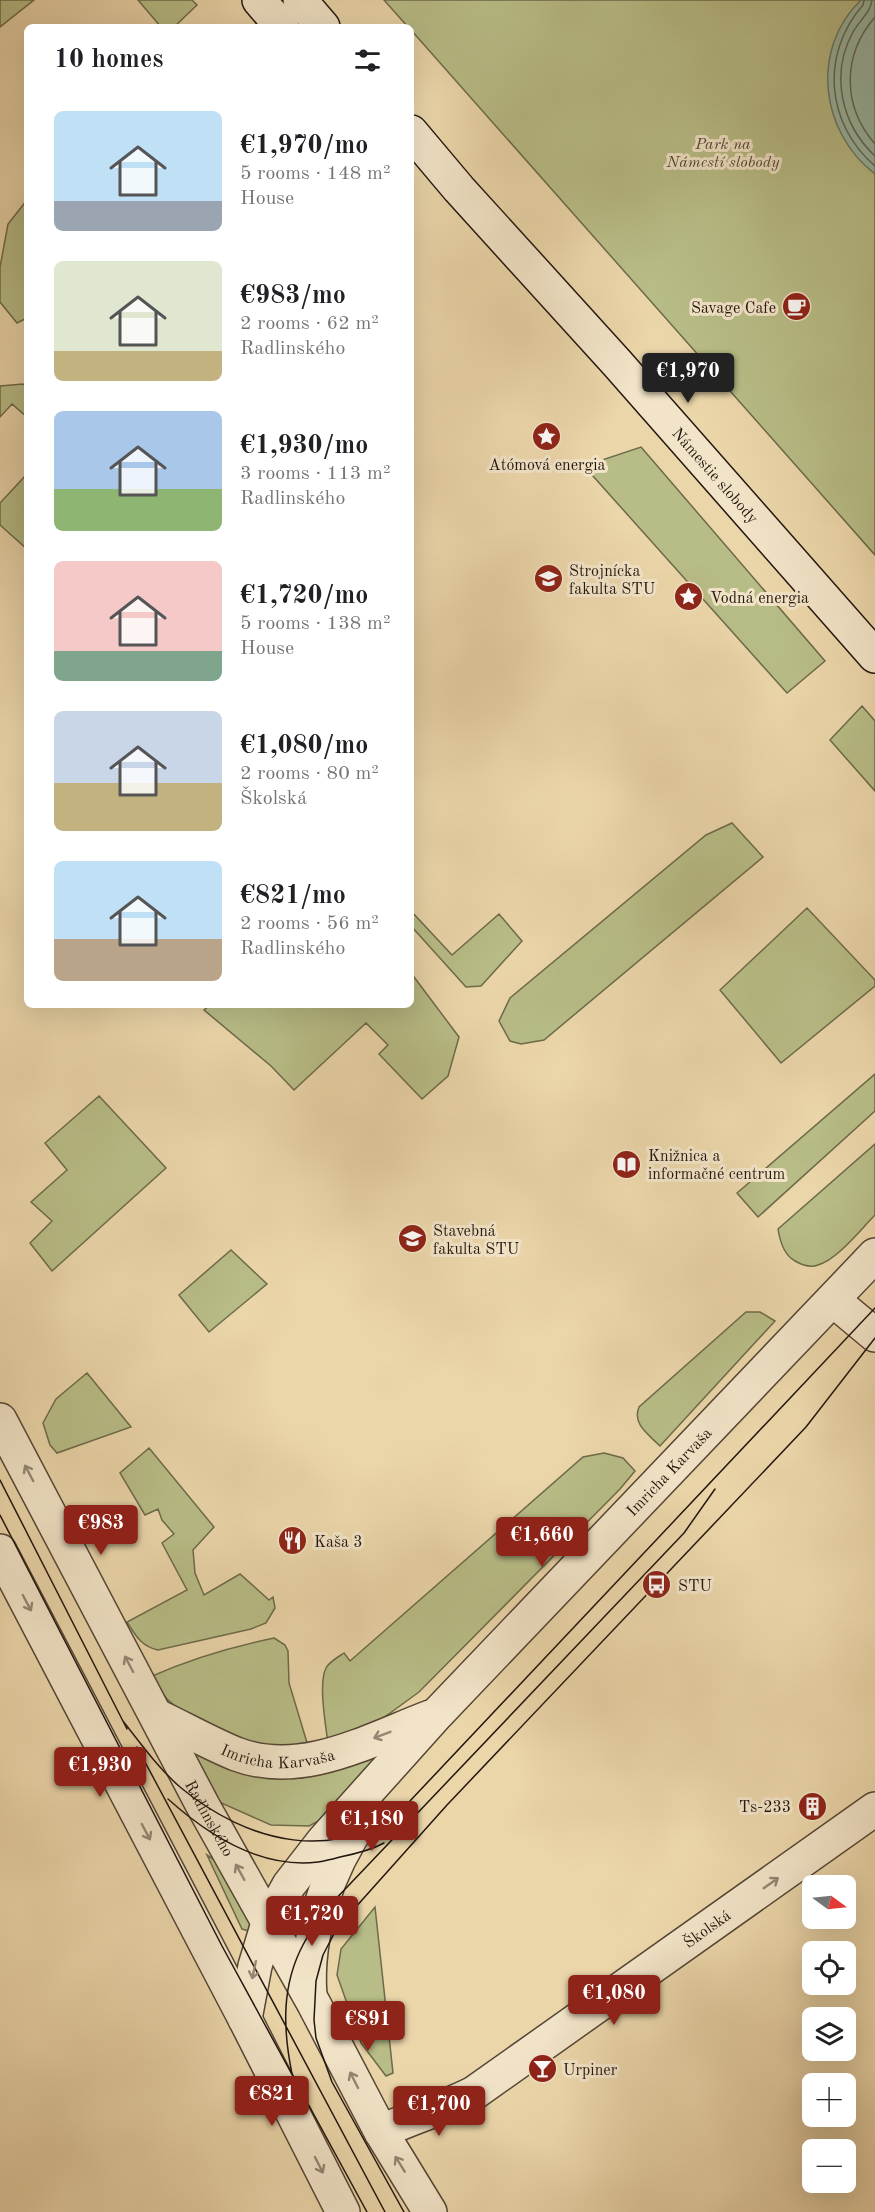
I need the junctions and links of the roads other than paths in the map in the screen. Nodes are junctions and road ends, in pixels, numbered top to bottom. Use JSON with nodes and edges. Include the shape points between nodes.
{"nodes":[{"id":1,"x":258,"y":0,"type":"edge"},
{"id":2,"x":300,"y":0,"type":"edge"},
{"id":3,"x":279,"y":24,"type":"edge"},
{"id":4,"x":320,"y":24,"type":"edge"},
{"id":5,"x":414,"y":136,"type":"edge"},
{"id":6,"x":414,"y":149,"type":"edge"},
{"id":7,"x":459,"y":189,"type":"junction"},
{"id":8,"x":875,"y":656,"type":"edge"},
{"id":9,"x":875,"y":1255,"type":"edge"},
{"id":10,"x":833,"y":1300,"type":"junction"},
{"id":11,"x":875,"y":1335,"type":"edge"},
{"id":12,"x":0,"y":1420,"type":"edge"},
{"id":13,"x":0,"y":1551,"type":"edge"},
{"id":14,"x":437,"y":1714,"type":"junction"},
{"id":15,"x":157,"y":1716,"type":"junction"},
{"id":16,"x":875,"y":1809,"type":"edge"},
{"id":17,"x":268,"y":1923,"type":"junction"},
{"id":18,"x":310,"y":1997,"type":"junction"},
{"id":19,"x":245,"y":2019,"type":"junction"},
{"id":20,"x":381,"y":2132,"type":"junction"},
{"id":21,"x":343,"y":2212,"type":"edge"},
{"id":22,"x":430,"y":2212,"type":"edge"}],
"edges":[{"from":1,"to":3,"type":"street"},
{"from":2,"to":4,"type":"street"},
{"from":5,"to":7,"type":"street","name":"Námestie slobody"},
{"from":6,"to":7,"type":"street","name":"Námestie slobody"},
{"from":7,"to":8,"type":"street","name":"Námestie slobody"},
{"from":9,"to":10,"type":"street","name":"Imricha Karvaša"},
{"from":10,"to":11,"type":"street"},
{"from":10,"to":14,"type":"street","name":"Imricha Karvaša"},
{"from":15,"to":12,"type":"street","name":"Radlinského","one_way":true},
{"from":13,"to":19,"type":"street","one_way":true},
{"from":14,"to":15,"type":"street","name":"Imricha Karvaša","one_way":true,"via":[[302,1762],[259,1760],[236,1754]]},
{"from":14,"to":17,"type":"street","name":"Imricha Karvaša","via":[[324,1840],[290,1885]]},
{"from":14,"to":18,"type":"street","name":"Imricha Karvaša","via":[[340,1857],[320,1907],[311,1948]]},
{"from":17,"to":15,"type":"street","name":"Radlinského","one_way":true},
{"from":20,"to":16,"type":"street","name":"Školská","one_way":true,"via":[[446,2108],[474,2093]]},
{"from":17,"to":18,"type":"street","name":"Radlinského"},
{"from":17,"to":19,"type":"street","name":"Imricha Karvaša","one_way":true},
{"from":20,"to":18,"type":"street","name":"Radlinského","one_way":true},
{"from":19,"to":21,"type":"street","one_way":true},
{"from":22,"to":20,"type":"street","name":"Radlinského","one_way":true}]}
